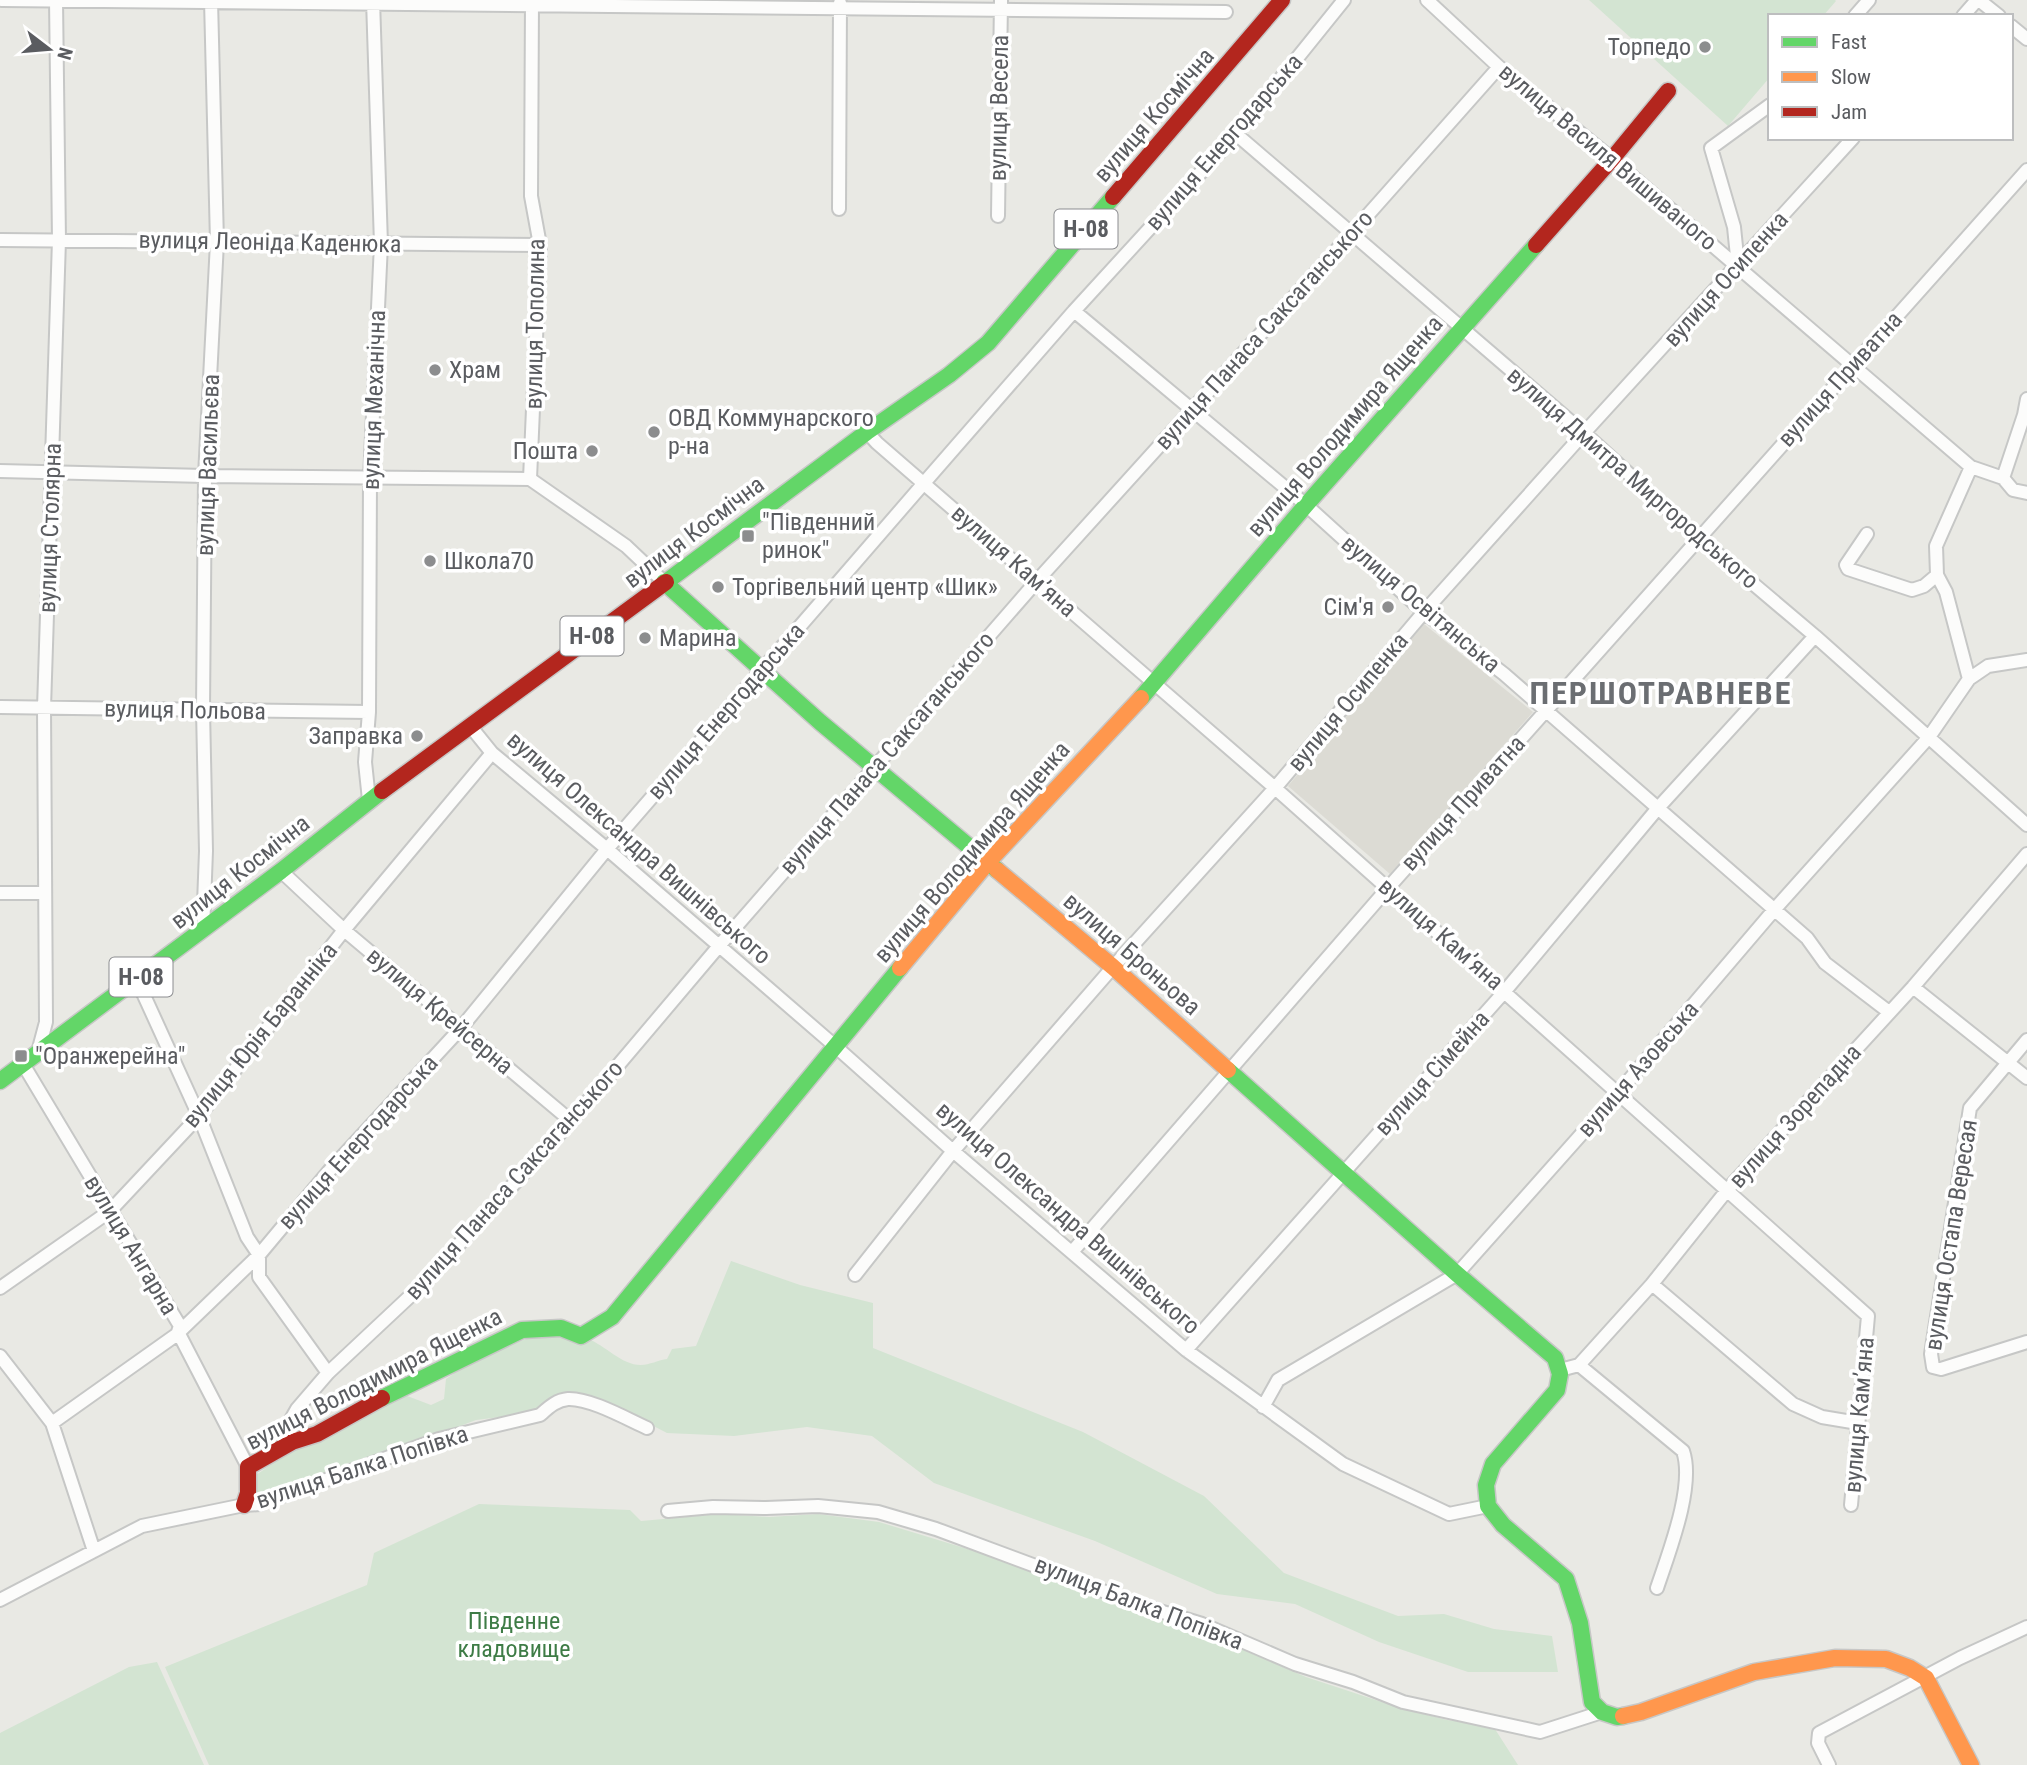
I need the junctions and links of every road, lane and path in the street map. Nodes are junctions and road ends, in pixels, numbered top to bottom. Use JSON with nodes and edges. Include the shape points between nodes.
{"nodes":[{"id":1,"x":2,"y":0,"type":"edge"},
{"id":2,"x":56,"y":0,"type":"edge"},
{"id":3,"x":1282,"y":0,"type":"edge"},
{"id":4,"x":1344,"y":0,"type":"edge"},
{"id":5,"x":1427,"y":0,"type":"edge"},
{"id":6,"x":1869,"y":0,"type":"edge"},
{"id":7,"x":1978,"y":0,"type":"edge"},
{"id":8,"x":211,"y":1,"type":"edge"},
{"id":9,"x":373,"y":2,"type":"edge"},
{"id":10,"x":532,"y":3,"type":"edge"},
{"id":11,"x":687,"y":3,"type":"edge"},
{"id":12,"x":839,"y":4,"type":"edge"},
{"id":13,"x":1001,"y":5,"type":"edge"},
{"id":14,"x":1159,"y":6,"type":"edge"},
{"id":15,"x":1226,"y":12,"type":"dead end"},
{"id":16,"x":1857,"y":14,"type":"edge"},
{"id":17,"x":1965,"y":14,"type":"edge"},
{"id":18,"x":1996,"y":14,"type":"edge"},
{"id":19,"x":2013,"y":28,"type":"edge"},
{"id":20,"x":2027,"y":39,"type":"edge"},
{"id":21,"x":1499,"y":67,"type":"junction"},
{"id":22,"x":1668,"y":91,"type":"dead end"},
{"id":23,"x":1768,"y":106,"type":"edge"},
{"id":24,"x":1236,"y":134,"type":"junction"},
{"id":25,"x":1851,"y":140,"type":"edge"},
{"id":26,"x":1612,"y":159,"type":"junction"},
{"id":27,"x":2027,"y":170,"type":"edge"},
{"id":28,"x":839,"y":209,"type":"dead end"},
{"id":29,"x":998,"y":216,"type":"dead end"},
{"id":30,"x":1351,"y":234,"type":"junction"},
{"id":31,"x":0,"y":240,"type":"edge"},
{"id":32,"x":59,"y":240,"type":"junction"},
{"id":33,"x":217,"y":242,"type":"junction"},
{"id":34,"x":381,"y":244,"type":"junction"},
{"id":35,"x":540,"y":245,"type":"junction"},
{"id":36,"x":1738,"y":266,"type":"junction"},
{"id":37,"x":1074,"y":311,"type":"junction"},
{"id":38,"x":1461,"y":327,"type":"junction"},
{"id":39,"x":1853,"y":364,"type":"junction"},
{"id":40,"x":2027,"y":399,"type":"edge"},
{"id":41,"x":1192,"y":409,"type":"junction"},
{"id":42,"x":867,"y":432,"type":"junction"},
{"id":43,"x":1584,"y":433,"type":"junction"},
{"id":44,"x":1971,"y":467,"type":"junction"},
{"id":45,"x":0,"y":471,"type":"edge"},
{"id":46,"x":51,"y":472,"type":"junction"},
{"id":47,"x":205,"y":477,"type":"junction"},
{"id":48,"x":370,"y":478,"type":"junction"},
{"id":49,"x":2003,"y":478,"type":"junction"},
{"id":50,"x":530,"y":479,"type":"junction"},
{"id":51,"x":924,"y":482,"type":"junction"},
{"id":52,"x":2027,"y":493,"type":"edge"},
{"id":53,"x":1306,"y":505,"type":"junction"},
{"id":54,"x":1867,"y":534,"type":"dead end"},
{"id":55,"x":1699,"y":538,"type":"junction"},
{"id":56,"x":1937,"y":575,"type":"junction"},
{"id":57,"x":664,"y":582,"type":"junction"},
{"id":58,"x":1036,"y":582,"type":"junction"},
{"id":59,"x":1424,"y":612,"type":"junction"},
{"id":60,"x":1815,"y":636,"type":"junction"},
{"id":61,"x":2027,"y":660,"type":"edge"},
{"id":62,"x":761,"y":671,"type":"junction"},
{"id":63,"x":1969,"y":679,"type":"junction"},
{"id":64,"x":1155,"y":683,"type":"junction"},
{"id":65,"x":0,"y":707,"type":"edge"},
{"id":66,"x":44,"y":708,"type":"junction"},
{"id":67,"x":203,"y":710,"type":"junction"},
{"id":68,"x":1544,"y":711,"type":"junction"},
{"id":69,"x":369,"y":712,"type":"junction"},
{"id":70,"x":471,"y":727,"type":"junction"},
{"id":71,"x":1928,"y":737,"type":"junction"},
{"id":72,"x":492,"y":752,"type":"junction"},
{"id":73,"x":874,"y":767,"type":"junction"},
{"id":74,"x":1275,"y":788,"type":"junction"},
{"id":75,"x":369,"y":800,"type":"junction"},
{"id":76,"x":1658,"y":808,"type":"junction"},
{"id":77,"x":2027,"y":825,"type":"edge"},
{"id":78,"x":607,"y":849,"type":"junction"},
{"id":79,"x":2027,"y":854,"type":"edge"},
{"id":80,"x":989,"y":861,"type":"junction"},
{"id":81,"x":281,"y":871,"type":"junction"},
{"id":82,"x":1388,"y":888,"type":"junction"},
{"id":83,"x":0,"y":893,"type":"edge"},
{"id":84,"x":45,"y":893,"type":"junction"},
{"id":85,"x":1774,"y":910,"type":"junction"},
{"id":86,"x":203,"y":930,"type":"junction"},
{"id":87,"x":344,"y":930,"type":"junction"},
{"id":88,"x":719,"y":946,"type":"junction"},
{"id":89,"x":1113,"y":967,"type":"junction"},
{"id":90,"x":137,"y":980,"type":"junction"},
{"id":91,"x":1913,"y":987,"type":"junction"},
{"id":92,"x":1505,"y":991,"type":"junction"},
{"id":93,"x":1889,"y":1012,"type":"junction"},
{"id":94,"x":461,"y":1028,"type":"junction"},
{"id":95,"x":2027,"y":1040,"type":"edge"},
{"id":96,"x":835,"y":1046,"type":"junction"},
{"id":97,"x":37,"y":1054,"type":"junction"},
{"id":98,"x":2008,"y":1062,"type":"junction"},
{"id":99,"x":23,"y":1064,"type":"junction"},
{"id":100,"x":1229,"y":1069,"type":"junction"},
{"id":101,"x":2027,"y":1078,"type":"edge"},
{"id":102,"x":0,"y":1081,"type":"edge"},
{"id":103,"x":1618,"y":1093,"type":"junction"},
{"id":104,"x":199,"y":1116,"type":"junction"},
{"id":105,"x":571,"y":1121,"type":"junction"},
{"id":106,"x":953,"y":1151,"type":"junction"},
{"id":107,"x":1343,"y":1172,"type":"junction"},
{"id":108,"x":1728,"y":1189,"type":"junction"},
{"id":109,"x":110,"y":1211,"type":"junction"},
{"id":110,"x":1072,"y":1252,"type":"junction"},
{"id":111,"x":259,"y":1255,"type":"junction"},
{"id":112,"x":1457,"y":1274,"type":"junction"},
{"id":113,"x":855,"y":1275,"type":"dead end"},
{"id":114,"x":1651,"y":1284,"type":"junction"},
{"id":115,"x":0,"y":1288,"type":"edge"},
{"id":116,"x":178,"y":1332,"type":"junction"},
{"id":117,"x":2027,"y":1342,"type":"edge"},
{"id":118,"x":1186,"y":1350,"type":"junction"},
{"id":119,"x":0,"y":1356,"type":"edge"},
{"id":120,"x":1579,"y":1365,"type":"junction"},
{"id":121,"x":1560,"y":1370,"type":"junction"},
{"id":122,"x":328,"y":1373,"type":"junction"},
{"id":123,"x":1263,"y":1407,"type":"junction"},
{"id":124,"x":52,"y":1423,"type":"junction"},
{"id":125,"x":1858,"y":1423,"type":"junction"},
{"id":126,"x":647,"y":1428,"type":"dead end"},
{"id":127,"x":292,"y":1442,"type":"junction"},
{"id":128,"x":248,"y":1467,"type":"junction"},
{"id":129,"x":244,"y":1505,"type":"junction"},
{"id":130,"x":1851,"y":1505,"type":"dead end"},
{"id":131,"x":1488,"y":1506,"type":"junction"},
{"id":132,"x":668,"y":1511,"type":"dead end"},
{"id":133,"x":94,"y":1551,"type":"junction"},
{"id":134,"x":1657,"y":1588,"type":"dead end"},
{"id":135,"x":0,"y":1600,"type":"edge"},
{"id":136,"x":2026,"y":1631,"type":"edge"},
{"id":137,"x":1926,"y":1678,"type":"junction"},
{"id":138,"x":1602,"y":1712,"type":"junction"},
{"id":139,"x":1829,"y":1765,"type":"edge"},
{"id":140,"x":1971,"y":1765,"type":"edge"}],
"edges":[{"from":1,"to":2,"type":"street"},
{"from":2,"to":8,"type":"street"},
{"from":2,"to":32,"type":"street","name":"вулиця Столярна"},
{"from":3,"to":42,"type":"street","name":"вулиця Космічна","number":"Н-08","via":[[988,343]]},
{"from":4,"to":24,"type":"street","name":"вулиця Енергодарська"},
{"from":5,"to":21,"type":"street","name":"вулиця Василя Вишиваного"},
{"from":6,"to":16,"type":"street"},
{"from":7,"to":17,"type":"street"},
{"from":7,"to":18,"type":"street"},
{"from":8,"to":9,"type":"street"},
{"from":8,"to":33,"type":"street","name":"вулиця Васильєва"},
{"from":9,"to":10,"type":"street"},
{"from":9,"to":34,"type":"street","name":"вулиця Механічна"},
{"from":10,"to":11,"type":"street"},
{"from":10,"to":35,"type":"street","name":"вулиця Тополина","via":[[531,196]]},
{"from":11,"to":12,"type":"street"},
{"from":12,"to":13,"type":"street"},
{"from":12,"to":28,"type":"street"},
{"from":13,"to":14,"type":"street"},
{"from":13,"to":29,"type":"street","name":"вулиця Весела"},
{"from":14,"to":15,"type":"street"},
{"from":19,"to":20,"type":"street"},
{"from":21,"to":26,"type":"street","name":"вулиця Василя Вишиваного"},
{"from":21,"to":30,"type":"street","name":"вулиця Панаса Саксаганського"},
{"from":22,"to":26,"type":"street","name":"вулиця Володимира Ященка"},
{"from":23,"to":36,"type":"street","via":[[1711,148],[1734,227]]},
{"from":24,"to":30,"type":"street","name":"вулиця Дмитра Миргородського"},
{"from":24,"to":37,"type":"street","name":"вулиця Енергодарська"},
{"from":25,"to":36,"type":"street","name":"вулиця Осипенка"},
{"from":26,"to":36,"type":"street","name":"вулиця Василя Вишиваного"},
{"from":26,"to":38,"type":"street","name":"вулиця Володимира Ященка"},
{"from":27,"to":39,"type":"street","name":"вулиця Приватна"},
{"from":30,"to":38,"type":"street","name":"вулиця Дмитра Миргородського"},
{"from":30,"to":41,"type":"street","name":"вулиця Панаса Саксаганського"},
{"from":31,"to":32,"type":"street","name":"вулиця Леоніда Каденюка"},
{"from":32,"to":33,"type":"street","name":"вулиця Леоніда Каденюка"},
{"from":32,"to":46,"type":"street","name":"вулиця Столярна"},
{"from":33,"to":34,"type":"street","name":"вулиця Леоніда Каденюка"},
{"from":33,"to":47,"type":"street","name":"вулиця Васильєва"},
{"from":34,"to":35,"type":"street","name":"вулиця Леоніда Каденюка"},
{"from":34,"to":48,"type":"street","name":"вулиця Механічна"},
{"from":35,"to":50,"type":"street","name":"вулиця Тополина"},
{"from":36,"to":39,"type":"street","name":"вулиця Василя Вишиваного"},
{"from":36,"to":43,"type":"street","name":"вулиця Осипенка"},
{"from":37,"to":41,"type":"street","name":"вулиця Освітянська"},
{"from":37,"to":51,"type":"street","name":"вулиця Енергодарська"},
{"from":38,"to":43,"type":"street","name":"вулиця Дмитра Миргородського"},
{"from":38,"to":53,"type":"street","name":"вулиця Володимира Ященка"},
{"from":39,"to":44,"type":"street","name":"вулиця Василя Вишиваного"},
{"from":39,"to":55,"type":"street","name":"вулиця Приватна"},
{"from":40,"to":49,"type":"street"},
{"from":41,"to":53,"type":"street","name":"вулиця Освітянська"},
{"from":41,"to":58,"type":"street","name":"вулиця Панаса Саксаганського"},
{"from":42,"to":51,"type":"street","name":"вулиця Кам’яна"},
{"from":42,"to":57,"type":"street","name":"вулиця Космічна","number":"Н-08"},
{"from":43,"to":55,"type":"street","name":"вулиця Дмитра Миргородського"},
{"from":43,"to":59,"type":"street","name":"вулиця Осипенка"},
{"from":44,"to":49,"type":"street"},
{"from":44,"to":56,"type":"street","via":[[1936,546]]},
{"from":45,"to":46,"type":"street"},
{"from":46,"to":47,"type":"street"},
{"from":46,"to":66,"type":"street","name":"вулиця Столярна"},
{"from":47,"to":48,"type":"street"},
{"from":47,"to":67,"type":"street","name":"вулиця Васильєва"},
{"from":48,"to":50,"type":"street"},
{"from":48,"to":69,"type":"street","name":"вулиця Механічна"},
{"from":49,"to":52,"type":"street","via":[[2013,490]]},
{"from":50,"to":57,"type":"street","via":[[626,546]]},
{"from":51,"to":58,"type":"street","name":"вулиця Кам’яна"},
{"from":51,"to":62,"type":"street","name":"вулиця Енергодарська"},
{"from":53,"to":59,"type":"street","name":"вулиця Освітянська"},
{"from":53,"to":64,"type":"street","name":"вулиця Володимира Ященка"},
{"from":54,"to":56,"type":"street","via":[[1847,559],[1849,569],[1912,590]]},
{"from":55,"to":60,"type":"street","name":"вулиця Дмитра Миргородського"},
{"from":55,"to":68,"type":"street","name":"вулиця Приватна"},
{"from":56,"to":63,"type":"street"},
{"from":57,"to":62,"type":"street","name":"вулиця Броньова"},
{"from":57,"to":70,"type":"street","name":"вулиця Космічна","number":"Н-08"},
{"from":58,"to":64,"type":"street","name":"вулиця Кам’яна"},
{"from":58,"to":73,"type":"street","name":"вулиця Панаса Саксаганського"},
{"from":59,"to":68,"type":"street","name":"вулиця Освітянська"},
{"from":59,"to":74,"type":"street","name":"вулиця Осипенка"},
{"from":60,"to":71,"type":"street","name":"вулиця Дмитра Миргородського"},
{"from":60,"to":76,"type":"street","name":"вулиця Сімейна"},
{"from":61,"to":63,"type":"street","via":[[1988,666]]},
{"from":62,"to":73,"type":"street","name":"вулиця Броньова"},
{"from":62,"to":78,"type":"street","name":"вулиця Енергодарська"},
{"from":63,"to":71,"type":"street","name":"вулиця Азовська"},
{"from":64,"to":74,"type":"street","name":"вулиця Кам’яна"},
{"from":64,"to":80,"type":"street","name":"вулиця Володимира Ященка"},
{"from":65,"to":66,"type":"street","name":"вулиця Польова"},
{"from":66,"to":67,"type":"street","name":"вулиця Польова"},
{"from":66,"to":84,"type":"street","name":"вулиця Столярна"},
{"from":67,"to":69,"type":"street","name":"вулиця Польова"},
{"from":67,"to":86,"type":"street","name":"вулиця Васильєва"},
{"from":68,"to":76,"type":"street","name":"вулиця Освітянська"},
{"from":68,"to":82,"type":"street","name":"вулиця Приватна"},
{"from":69,"to":75,"type":"street","name":"вулиця Механічна","via":[[365,762]]},
{"from":70,"to":72,"type":"street","name":"вулиця Олександра Вишнівського"},
{"from":70,"to":75,"type":"street","name":"вулиця Космічна","number":"Н-08"},
{"from":71,"to":77,"type":"street","name":"вулиця Дмитра Миргородського"},
{"from":71,"to":85,"type":"street","name":"вулиця Азовська"},
{"from":72,"to":78,"type":"street","name":"вулиця Олександра Вишнівського"},
{"from":72,"to":87,"type":"street","name":"вулиця Юрія Баранніка"},
{"from":73,"to":80,"type":"street","name":"вулиця Броньова"},
{"from":73,"to":88,"type":"street","name":"вулиця Панаса Саксаганського"},
{"from":74,"to":82,"type":"street","name":"вулиця Кам’яна"},
{"from":74,"to":89,"type":"street","name":"вулиця Осипенка"},
{"from":75,"to":81,"type":"street","name":"вулиця Космічна","number":"Н-08"},
{"from":76,"to":85,"type":"street","name":"вулиця Освітянська"},
{"from":76,"to":92,"type":"street","name":"вулиця Сімейна"},
{"from":78,"to":88,"type":"street","name":"вулиця Олександра Вишнівського"},
{"from":78,"to":94,"type":"street","name":"вулиця Енергодарська"},
{"from":79,"to":91,"type":"street","name":"вулиця Зорепадна"},
{"from":80,"to":89,"type":"street","name":"вулиця Броньова"},
{"from":80,"to":96,"type":"street","name":"вулиця Володимира Ященка"},
{"from":81,"to":86,"type":"street","name":"вулиця Космічна","number":"Н-08"},
{"from":81,"to":87,"type":"street","name":"вулиця Крейсерна"},
{"from":82,"to":92,"type":"street","name":"вулиця Кам’яна"},
{"from":82,"to":100,"type":"street","name":"вулиця Приватна"},
{"from":83,"to":84,"type":"street"},
{"from":84,"to":97,"type":"street","name":"вулиця Столярна","via":[[46,1022]]},
{"from":85,"to":93,"type":"street","name":"вулиця Освітянська","via":[[1807,938],[1825,963]]},
{"from":85,"to":103,"type":"street","name":"вулиця Азовська"},
{"from":86,"to":90,"type":"street","name":"вулиця Космічна","number":"Н-08"},
{"from":87,"to":94,"type":"street","name":"вулиця Крейсерна"},
{"from":87,"to":104,"type":"street","name":"вулиця Юрія Баранніка"},
{"from":88,"to":96,"type":"street","name":"вулиця Олександра Вишнівського"},
{"from":88,"to":105,"type":"street","name":"вулиця Панаса Саксаганського"},
{"from":89,"to":100,"type":"street","name":"вулиця Броньова"},
{"from":89,"to":106,"type":"street","name":"вулиця Осипенка"},
{"from":90,"to":97,"type":"street","name":"вулиця Космічна","number":"Н-08"},
{"from":90,"to":104,"type":"street"},
{"from":91,"to":93,"type":"street","name":"вулиця Зорепадна"},
{"from":91,"to":98,"type":"street"},
{"from":92,"to":103,"type":"street","name":"вулиця Кам’яна"},
{"from":92,"to":107,"type":"street","name":"вулиця Сімейна"},
{"from":93,"to":108,"type":"street","name":"вулиця Зорепадна"},
{"from":94,"to":105,"type":"street","name":"вулиця Крейсерна"},
{"from":94,"to":111,"type":"street","name":"вулиця Енергодарська"},
{"from":95,"to":98,"type":"street","name":"вулиця Остапа Вересая"},
{"from":96,"to":106,"type":"street","name":"вулиця Олександра Вишнівського"},
{"from":96,"to":127,"type":"street","name":"вулиця Володимира Ященка","via":[[612,1317],[581,1336],[573,1329],[522,1330],[317,1434]]},
{"from":97,"to":99,"type":"street","name":"вулиця Космічна","number":"Н-08"},
{"from":98,"to":101,"type":"street"},
{"from":98,"to":117,"type":"street","name":"вулиця Остапа Вересая","via":[[1970,1108],[1931,1354],[1933,1367],[1941,1369]]},
{"from":99,"to":102,"type":"street","name":"вулиця Космічна","number":"Н-08"},
{"from":99,"to":109,"type":"street","name":"вулиця Ангарна"},
{"from":100,"to":107,"type":"street","name":"вулиця Броньова"},
{"from":100,"to":110,"type":"street","name":"вулиця Приватна"},
{"from":103,"to":108,"type":"street","name":"вулиця Кам’яна"},
{"from":103,"to":112,"type":"street","name":"вулиця Азовська"},
{"from":104,"to":109,"type":"street","name":"вулиця Юрія Баранніка"},
{"from":104,"to":111,"type":"street","via":[[247,1237]]},
{"from":105,"to":122,"type":"street","name":"вулиця Панаса Саксаганського","via":[[423,1284]]},
{"from":106,"to":110,"type":"street","name":"вулиця Олександра Вишнівського"},
{"from":106,"to":113,"type":"street","name":"вулиця Осипенка"},
{"from":107,"to":112,"type":"street","name":"вулиця Броньова"},
{"from":107,"to":118,"type":"street","name":"вулиця Сімейна"},
{"from":108,"to":114,"type":"street","name":"вулиця Зорепадна"},
{"from":108,"to":125,"type":"street","name":"вулиця Кам’яна","via":[[1868,1316]]},
{"from":109,"to":115,"type":"street","name":"вулиця Юрія Баранніка"},
{"from":109,"to":116,"type":"street","name":"вулиця Ангарна","via":[[180,1326]]},
{"from":110,"to":118,"type":"street","name":"вулиця Олександра Вишнівського"},
{"from":111,"to":116,"type":"street","name":"вулиця Енергодарська"},
{"from":111,"to":122,"type":"street","via":[[259,1277]]},
{"from":112,"to":121,"type":"street","name":"вулиця Броньова","via":[[1555,1357]]},
{"from":112,"to":123,"type":"street","name":"вулиця Азовська","via":[[1278,1380]]},
{"from":114,"to":120,"type":"street","name":"вулиця Зорепадна"},
{"from":114,"to":125,"type":"street","via":[[1793,1404],[1822,1417]]},
{"from":116,"to":124,"type":"street","name":"вулиця Енергодарська"},
{"from":116,"to":128,"type":"street","name":"вулиця Ангарна"},
{"from":118,"to":123,"type":"street","name":"вулиця Олександра Вишнівського"},
{"from":119,"to":124,"type":"street"},
{"from":120,"to":121,"type":"street"},
{"from":120,"to":134,"type":"street","via":[[1683,1451],[1688,1464],[1678,1527]]},
{"from":121,"to":131,"type":"street","via":[[1557,1390],[1493,1464],[1486,1485]]},
{"from":122,"to":127,"type":"street","name":"вулиця Панаса Саксаганського","via":[[289,1423]]},
{"from":123,"to":131,"type":"street","name":"вулиця Олександра Вишнівського","via":[[1343,1464],[1449,1514]]},
{"from":124,"to":133,"type":"street"},
{"from":125,"to":130,"type":"street","name":"вулиця Кам’яна"},
{"from":126,"to":129,"type":"street","name":"вулиця Балка Попівка","via":[[568,1399],[552,1404],[540,1415],[439,1439],[297,1493]]},
{"from":127,"to":128,"type":"street","name":"вулиця Володимира Ященка"},
{"from":128,"to":129,"type":"street","name":"вулиця Володимира Ященка"},
{"from":129,"to":133,"type":"street","name":"вулиця Балка Попівка","via":[[142,1526]]},
{"from":131,"to":138,"type":"street","via":[[1503,1525],[1566,1578],[1580,1623],[1592,1702]]},
{"from":132,"to":138,"type":"street","name":"вулиця Балка Попівка","via":[[818,1506],[878,1512],[1202,1624],[1295,1664],[1404,1702],[1540,1732]]},
{"from":133,"to":135,"type":"street","name":"вулиця Балка Попівка"},
{"from":136,"to":137,"type":"street","via":[[1960,1658]]},
{"from":137,"to":138,"type":"street","via":[[1886,1659],[1835,1658],[1754,1672],[1641,1712],[1617,1717]]},
{"from":137,"to":139,"type":"street","via":[[1819,1732],[1818,1743]]},
{"from":137,"to":140,"type":"street"}]}
